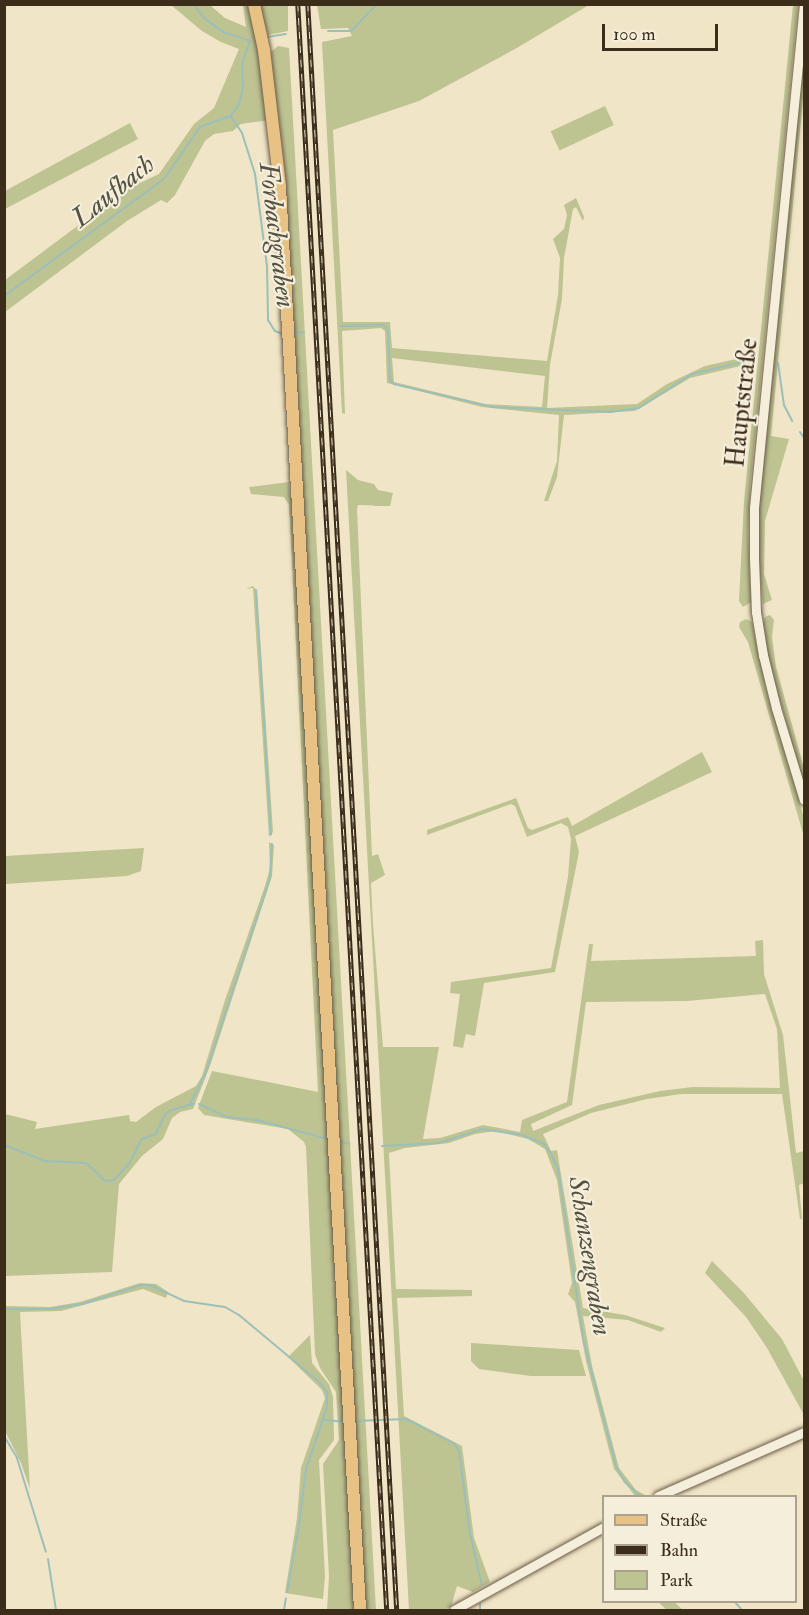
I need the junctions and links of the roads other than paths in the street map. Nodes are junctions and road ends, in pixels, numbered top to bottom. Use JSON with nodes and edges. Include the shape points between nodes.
{"nodes":[{"id":1,"x":254,"y":4,"type":"edge"},
{"id":2,"x":804,"y":4,"type":"edge"},
{"id":3,"x":804,"y":800,"type":"edge"},
{"id":4,"x":804,"y":1432,"type":"edge"},
{"id":5,"x":662,"y":1495,"type":"edge"},
{"id":6,"x":602,"y":1528,"type":"edge"},
{"id":7,"x":360,"y":1611,"type":"edge"},
{"id":8,"x":454,"y":1611,"type":"edge"}],
"edges":[{"from":1,"to":7,"type":"main road","via":[[264,50],[280,187]]},
{"from":2,"to":3,"type":"street","name":"Hauptstraße","via":[[754,508],[754,558],[763,655]]},
{"from":4,"to":5,"type":"street"},
{"from":6,"to":8,"type":"street"}]}
